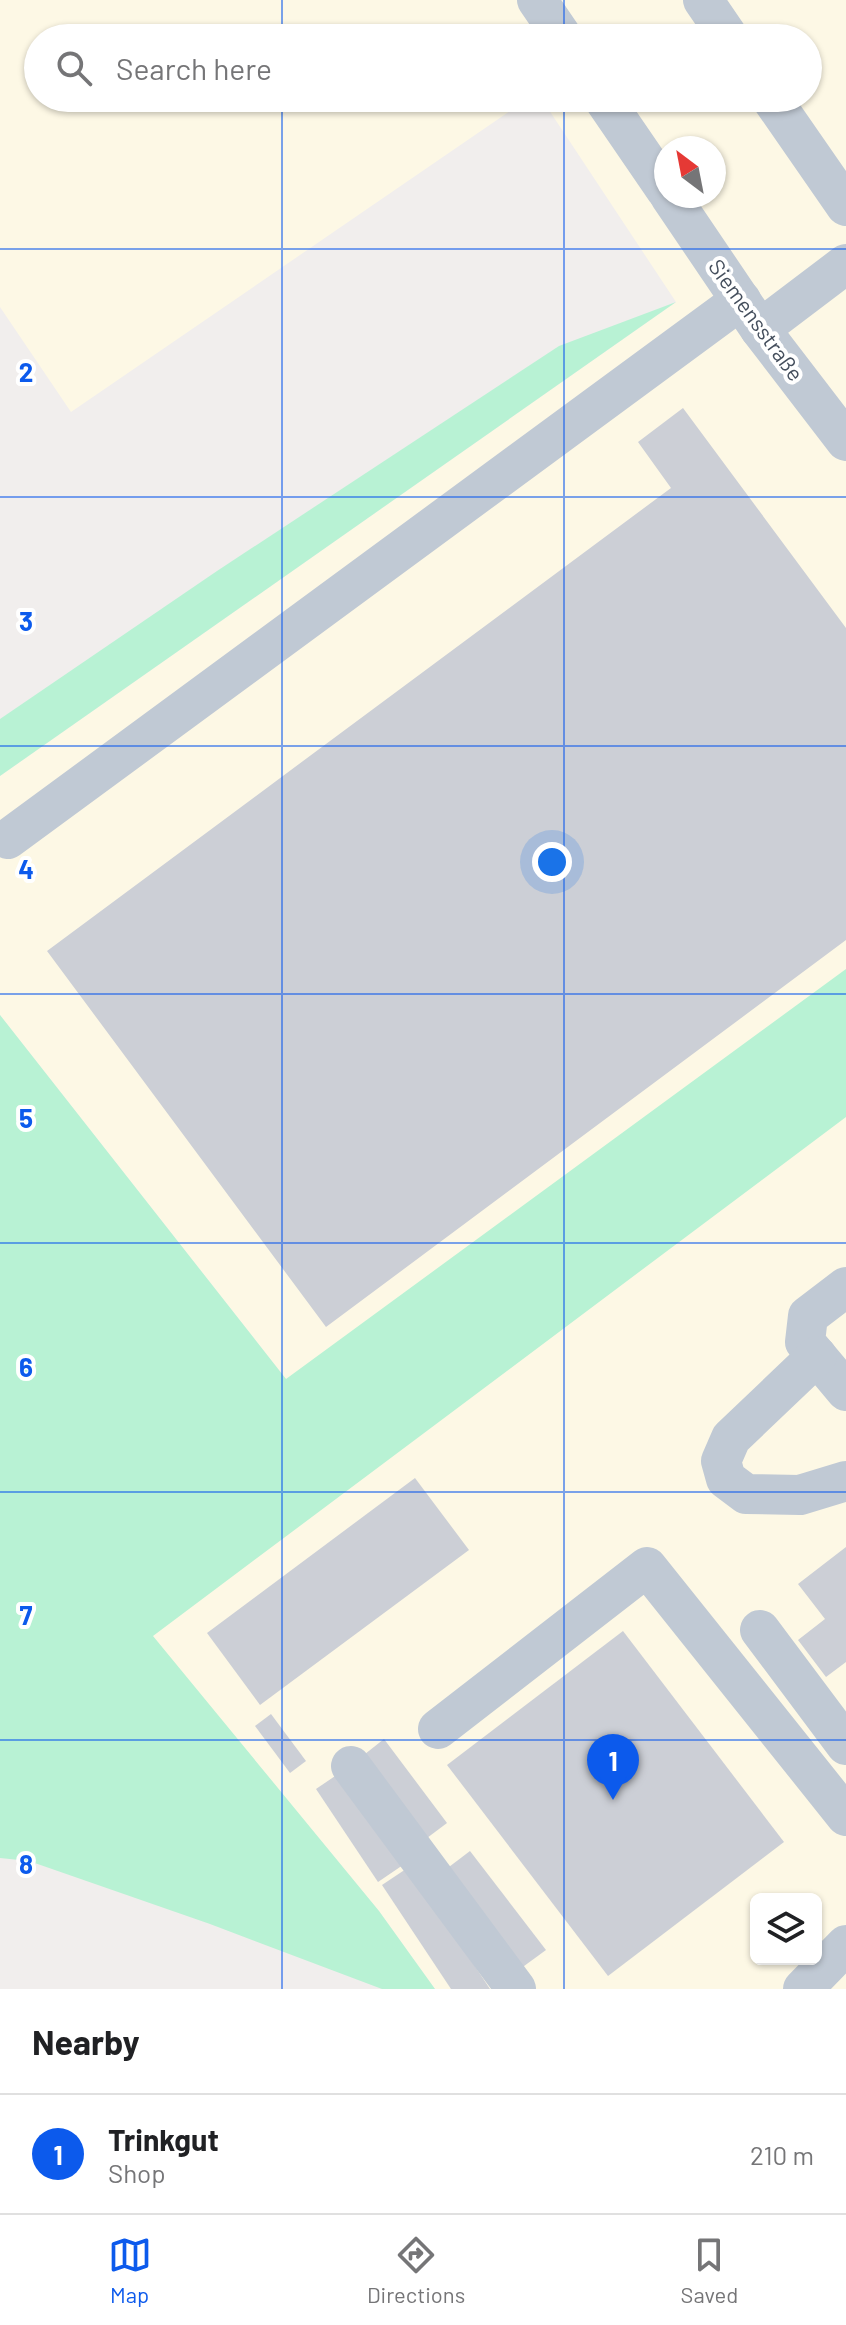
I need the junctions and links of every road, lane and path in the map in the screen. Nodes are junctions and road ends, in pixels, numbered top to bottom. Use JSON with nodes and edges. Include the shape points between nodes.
{"nodes":[{"id":1,"x":537,"y":0,"type":"edge"},
{"id":2,"x":703,"y":0,"type":"edge"},
{"id":3,"x":553,"y":24,"type":"edge"},
{"id":4,"x":719,"y":24,"type":"edge"},
{"id":5,"x":613,"y":112,"type":"edge"},
{"id":6,"x":781,"y":112,"type":"edge"},
{"id":7,"x":654,"y":172,"type":"edge"},
{"id":8,"x":846,"y":206,"type":"edge"},
{"id":9,"x":678,"y":208,"type":"edge"},
{"id":10,"x":846,"y":264,"type":"edge"},
{"id":11,"x":750,"y":315,"type":"junction"},
{"id":12,"x":843,"y":433,"type":"edge"},
{"id":13,"x":8,"y":839,"type":"dead end"},
{"id":14,"x":846,"y":1287,"type":"edge"},
{"id":15,"x":817,"y":1356,"type":"junction"},
{"id":16,"x":846,"y":1391,"type":"edge"},
{"id":17,"x":846,"y":1481,"type":"edge"},
{"id":18,"x":760,"y":1630,"type":"dead end"},
{"id":19,"x":438,"y":1729,"type":"dead end"},
{"id":20,"x":846,"y":1745,"type":"edge"},
{"id":21,"x":351,"y":1766,"type":"dead end"},
{"id":22,"x":846,"y":1816,"type":"edge"},
{"id":23,"x":846,"y":1945,"type":"edge"},
{"id":24,"x":516,"y":1989,"type":"edge"},
{"id":25,"x":803,"y":1989,"type":"edge"}],
"edges":[{"from":1,"to":3,"type":"street"},
{"from":2,"to":4,"type":"street"},
{"from":5,"to":7,"type":"street"},
{"from":6,"to":8,"type":"street"},
{"from":9,"to":11,"type":"street","name":"Siemensstraße"},
{"from":10,"to":11,"type":"street"},
{"from":11,"to":12,"type":"street","name":"Siemensstraße"},
{"from":11,"to":13,"type":"street"},
{"from":14,"to":15,"type":"street","via":[[808,1316],[805,1342]]},
{"from":15,"to":16,"type":"street"},
{"from":15,"to":17,"type":"street","via":[[731,1438],[721,1461],[726,1479],[746,1494],[800,1495]]},
{"from":18,"to":20,"type":"street"},
{"from":19,"to":22,"type":"street","via":[[647,1567]]},
{"from":21,"to":24,"type":"street"},
{"from":23,"to":25,"type":"street"}]}
